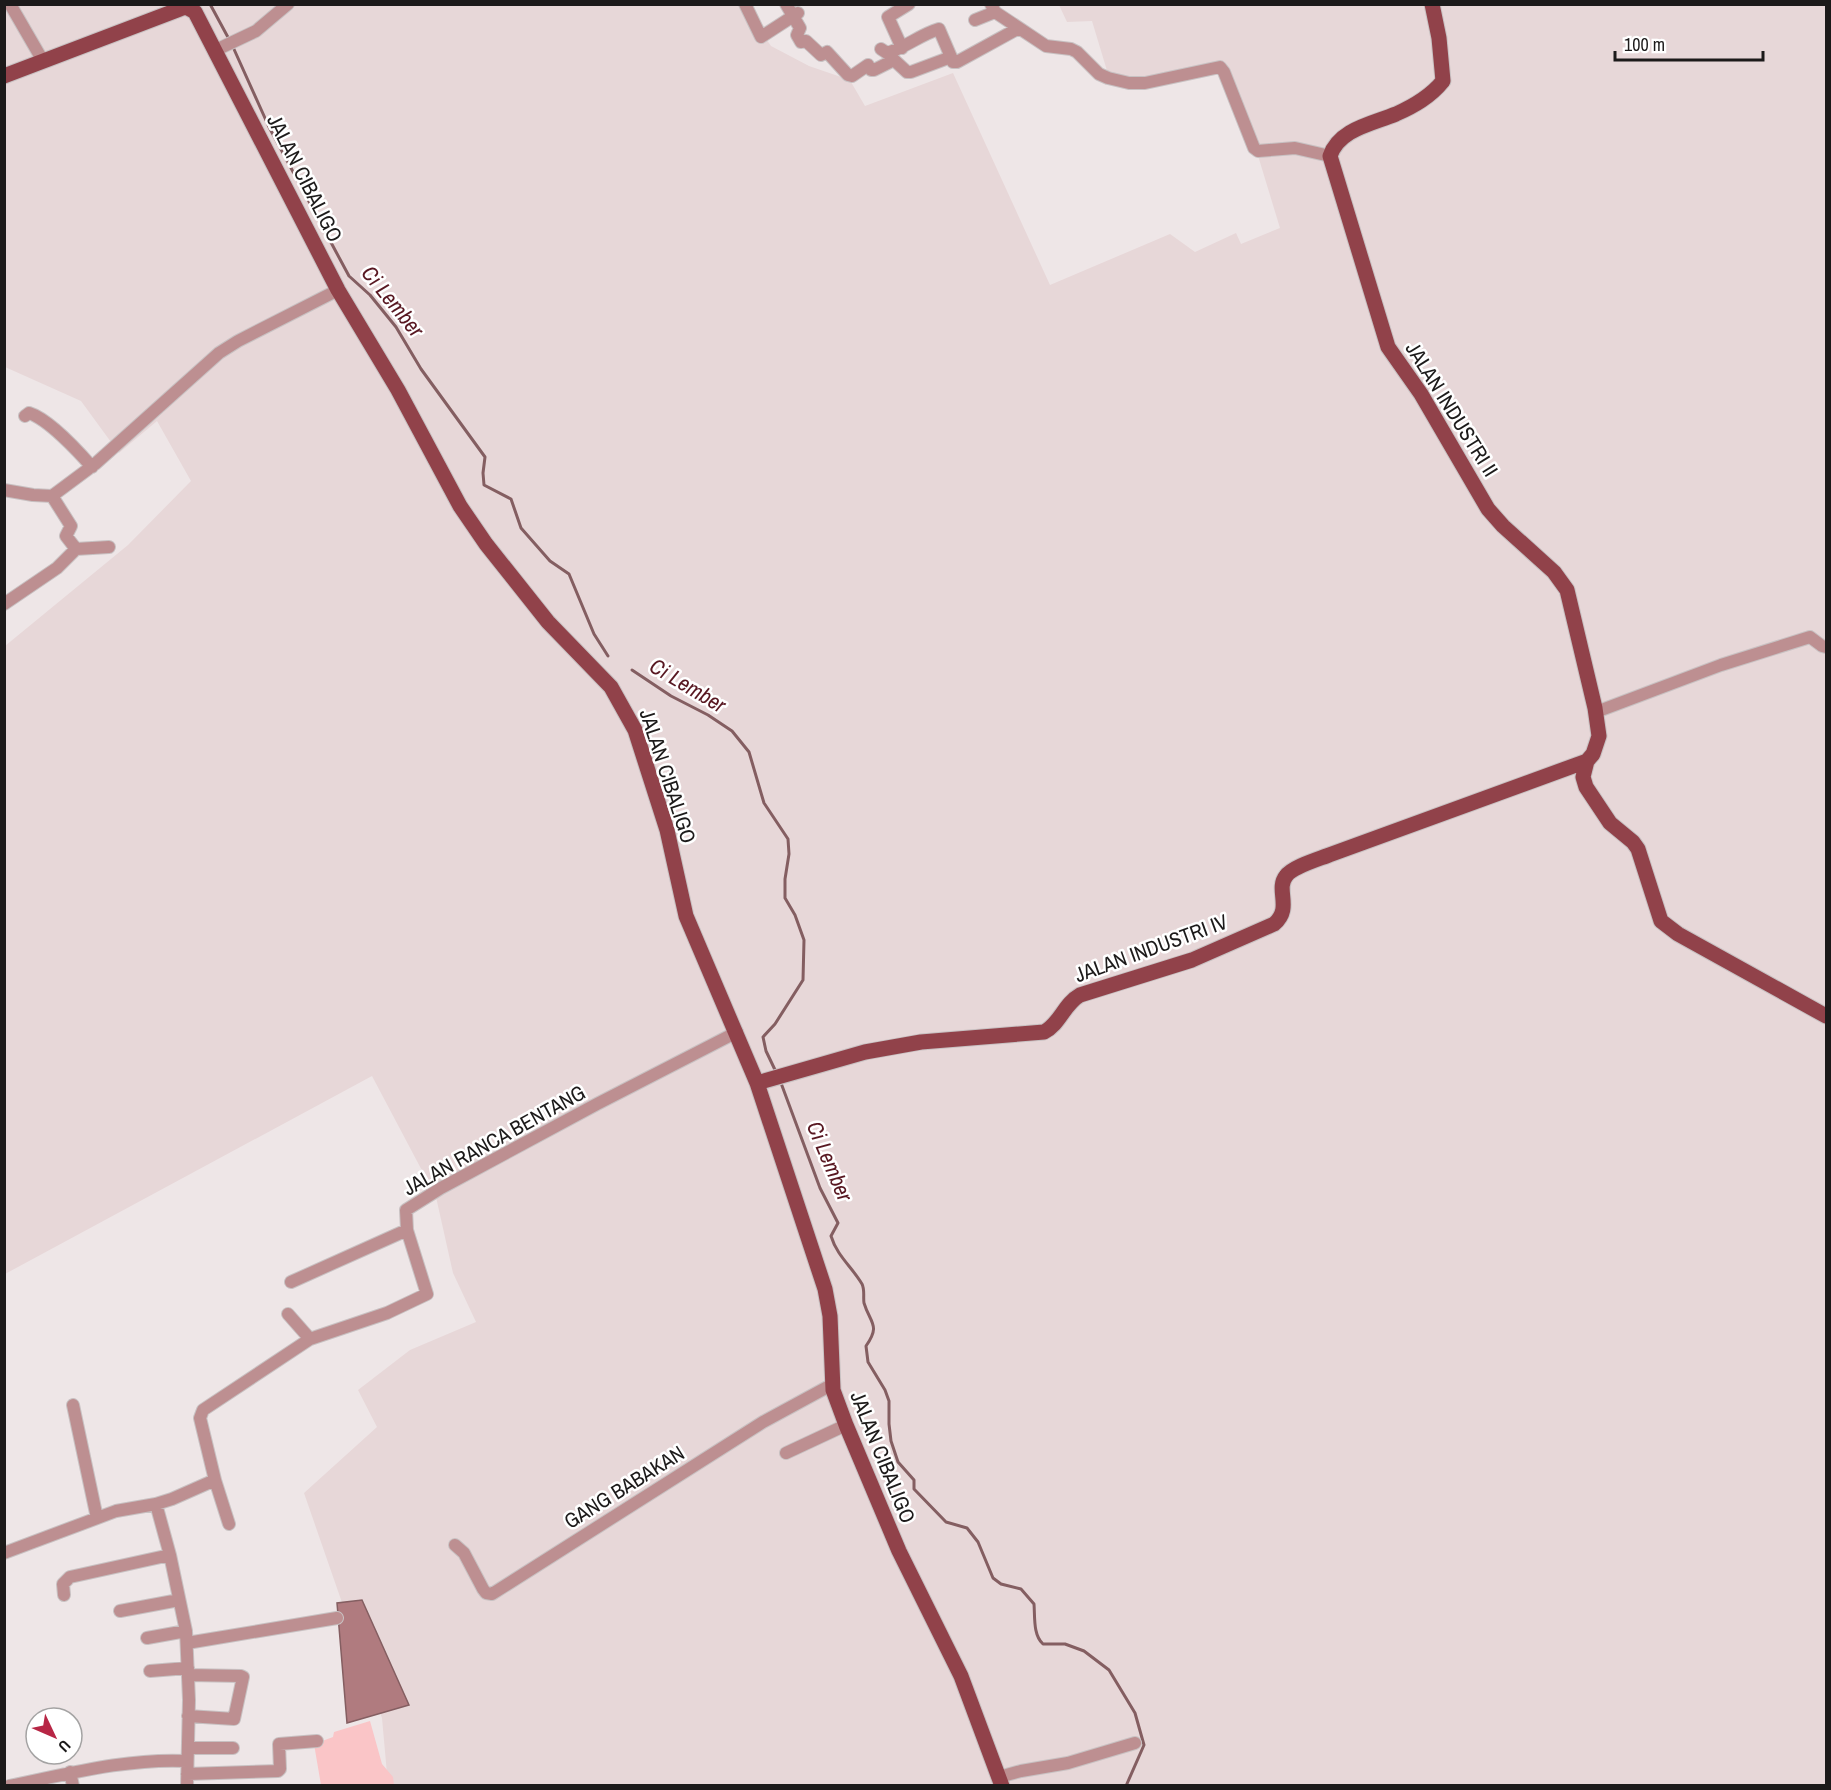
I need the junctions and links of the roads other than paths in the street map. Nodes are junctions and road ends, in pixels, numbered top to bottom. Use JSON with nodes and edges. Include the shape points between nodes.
{"nodes":[{"id":1,"x":10,"y":4,"type":"edge"},
{"id":2,"x":288,"y":4,"type":"edge"},
{"id":3,"x":745,"y":4,"type":"edge"},
{"id":4,"x":786,"y":4,"type":"edge"},
{"id":5,"x":909,"y":4,"type":"edge"},
{"id":6,"x":1432,"y":4,"type":"edge"},
{"id":7,"x":993,"y":8,"type":"edge"},
{"id":8,"x":795,"y":14,"type":"junction"},
{"id":9,"x":975,"y":20,"type":"dead end"},
{"id":10,"x":1019,"y":28,"type":"junction"},
{"id":11,"x":221,"y":48,"type":"junction"},
{"id":12,"x":902,"y":48,"type":"junction"},
{"id":13,"x":881,"y":49,"type":"dead end"},
{"id":14,"x":951,"y":57,"type":"junction"},
{"id":15,"x":43,"y":61,"type":"junction"},
{"id":16,"x":4,"y":76,"type":"edge"},
{"id":17,"x":1330,"y":156,"type":"junction"},
{"id":18,"x":338,"y":290,"type":"junction"},
{"id":19,"x":25,"y":416,"type":"dead end"},
{"id":20,"x":92,"y":467,"type":"junction"},
{"id":21,"x":4,"y":477,"type":"edge"},
{"id":22,"x":7,"y":491,"type":"edge"},
{"id":23,"x":52,"y":496,"type":"junction"},
{"id":24,"x":109,"y":547,"type":"dead end"},
{"id":25,"x":76,"y":549,"type":"junction"},
{"id":26,"x":4,"y":604,"type":"edge"},
{"id":27,"x":1827,"y":647,"type":"edge"},
{"id":28,"x":1596,"y":712,"type":"junction"},
{"id":29,"x":1587,"y":761,"type":"junction"},
{"id":30,"x":1827,"y":1016,"type":"edge"},
{"id":31,"x":737,"y":1032,"type":"junction"},
{"id":32,"x":757,"y":1083,"type":"junction"},
{"id":33,"x":407,"y":1230,"type":"junction"},
{"id":34,"x":291,"y":1281,"type":"dead end"},
{"id":35,"x":288,"y":1314,"type":"dead end"},
{"id":36,"x":310,"y":1339,"type":"junction"},
{"id":37,"x":833,"y":1384,"type":"junction"},
{"id":38,"x":73,"y":1406,"type":"dead end"},
{"id":39,"x":846,"y":1425,"type":"junction"},
{"id":40,"x":786,"y":1453,"type":"dead end"},
{"id":41,"x":216,"y":1480,"type":"junction"},
{"id":42,"x":156,"y":1504,"type":"junction"},
{"id":43,"x":97,"y":1518,"type":"junction"},
{"id":44,"x":228,"y":1524,"type":"dead end"},
{"id":45,"x":455,"y":1545,"type":"dead end"},
{"id":46,"x":4,"y":1553,"type":"edge"},
{"id":47,"x":170,"y":1555,"type":"junction"},
{"id":48,"x":64,"y":1595,"type":"dead end"},
{"id":49,"x":179,"y":1600,"type":"junction"},
{"id":50,"x":120,"y":1611,"type":"dead end"},
{"id":51,"x":337,"y":1618,"type":"dead end"},
{"id":52,"x":186,"y":1637,"type":"junction"},
{"id":53,"x":147,"y":1638,"type":"dead end"},
{"id":54,"x":150,"y":1671,"type":"dead end"},
{"id":55,"x":188,"y":1671,"type":"junction"},
{"id":56,"x":188,"y":1716,"type":"junction"},
{"id":57,"x":317,"y":1741,"type":"dead end"},
{"id":58,"x":1135,"y":1743,"type":"dead end"},
{"id":59,"x":188,"y":1748,"type":"junction"},
{"id":60,"x":233,"y":1748,"type":"dead end"},
{"id":61,"x":187,"y":1761,"type":"junction"},
{"id":62,"x":70,"y":1772,"type":"junction"},
{"id":63,"x":187,"y":1780,"type":"edge"},
{"id":64,"x":1001,"y":1781,"type":"edge"},
{"id":65,"x":9,"y":1785,"type":"edge"},
{"id":66,"x":73,"y":1785,"type":"edge"}],
"edges":[{"from":1,"to":15,"type":"street"},
{"from":2,"to":11,"type":"street","via":[[256,31]]},
{"from":3,"to":8,"type":"street","via":[[761,37]]},
{"from":4,"to":8,"type":"street"},
{"from":5,"to":12,"type":"street","via":[[888,17]]},
{"from":6,"to":17,"type":"main road","via":[[1443,81],[1424,99],[1350,132],[1333,147]]},
{"from":7,"to":9,"type":"street"},
{"from":7,"to":10,"type":"street"},
{"from":8,"to":14,"type":"street","via":[[800,28],[796,35],[801,42],[806,41],[819,55],[827,52],[850,76],[867,64],[874,70],[896,61],[911,72]]},
{"from":10,"to":14,"type":"street","via":[[957,62]]},
{"from":10,"to":17,"type":"street","via":[[1046,46],[1077,52],[1103,77],[1130,83],[1220,67],[1254,148],[1295,148]]},
{"from":11,"to":15,"type":"main road","name":"JALAN CIBALIGO","via":[[201,19],[186,7]]},
{"from":11,"to":18,"type":"main road","name":"JALAN CIBALIGO"},
{"from":12,"to":13,"type":"street","via":[[887,53]]},
{"from":12,"to":14,"type":"street","via":[[939,29]]},
{"from":15,"to":16,"type":"main road","name":"JALAN CIBALIGO"},
{"from":17,"to":28,"type":"main road","name":"JALAN INDUSTRI II","via":[[1388,347],[1422,394],[1488,509],[1554,572],[1567,590]]},
{"from":18,"to":20,"type":"street","via":[[219,353]]},
{"from":18,"to":31,"type":"main road","name":"JALAN CIBALIGO","via":[[398,390],[460,506],[486,544],[548,622],[611,687],[624,708],[635,730],[667,830],[686,916]]},
{"from":19,"to":20,"type":"street","via":[[29,413],[39,418]]},
{"from":20,"to":23,"type":"street"},
{"from":21,"to":22,"type":"street"},
{"from":22,"to":23,"type":"street"},
{"from":23,"to":25,"type":"street","via":[[71,526],[66,536]]},
{"from":24,"to":25,"type":"street"},
{"from":25,"to":26,"type":"street","via":[[50,573]]},
{"from":27,"to":28,"type":"street","via":[[1810,637],[1729,662]]},
{"from":28,"to":29,"type":"main road","name":"JALAN INDUSTRI II","via":[[1599,736]]},
{"from":29,"to":30,"type":"main road","via":[[1583,777],[1586,787],[1610,823],[1638,849],[1661,921]]},
{"from":29,"to":32,"type":"main road","name":"JALAN INDUSTRI IV","via":[[1289,872],[1284,879],[1283,912],[1274,924],[1192,960],[1080,995],[1044,1032],[921,1042],[865,1052]]},
{"from":31,"to":32,"type":"main road","name":"JALAN CIBALIGO"},
{"from":31,"to":33,"type":"street","name":"JALAN RANCA BENTANG","via":[[441,1188],[406,1210]]},
{"from":32,"to":37,"type":"main road","name":"JALAN CIBALIGO","via":[[825,1289]]},
{"from":33,"to":34,"type":"street"},
{"from":33,"to":36,"type":"street","name":"JALAN RANCA BENTANG","via":[[427,1294],[387,1313]]},
{"from":35,"to":36,"type":"street"},
{"from":36,"to":41,"type":"street","name":"JALAN RANCA BENTANG","via":[[203,1410],[200,1418]]},
{"from":37,"to":39,"type":"main road","name":"JALAN CIBALIGO"},
{"from":37,"to":45,"type":"street","name":"GANG BABAKAN","via":[[763,1422],[492,1594],[486,1593],[464,1552]]},
{"from":38,"to":43,"type":"street"},
{"from":39,"to":40,"type":"street"},
{"from":39,"to":64,"type":"main road","name":"JALAN CIBALIGO","via":[[899,1551],[961,1676]]},
{"from":41,"to":42,"type":"street"},
{"from":41,"to":44,"type":"street"},
{"from":42,"to":43,"type":"street"},
{"from":42,"to":47,"type":"street"},
{"from":43,"to":46,"type":"street"},
{"from":47,"to":48,"type":"street","via":[[70,1577],[63,1584]]},
{"from":47,"to":49,"type":"street"},
{"from":49,"to":50,"type":"street"},
{"from":49,"to":52,"type":"street"},
{"from":51,"to":52,"type":"street"},
{"from":52,"to":53,"type":"street"},
{"from":52,"to":55,"type":"street"},
{"from":54,"to":55,"type":"street"},
{"from":55,"to":56,"type":"street"},
{"from":55,"to":56,"type":"street","via":[[243,1677],[234,1719]]},
{"from":56,"to":59,"type":"street"},
{"from":57,"to":63,"type":"street","via":[[279,1744],[278,1771]]},
{"from":58,"to":64,"type":"street","via":[[1068,1763],[1021,1771]]},
{"from":59,"to":60,"type":"street"},
{"from":59,"to":61,"type":"street"},
{"from":61,"to":62,"type":"street","via":[[156,1760]]},
{"from":61,"to":63,"type":"street"},
{"from":62,"to":65,"type":"street"},
{"from":62,"to":66,"type":"street"}]}
